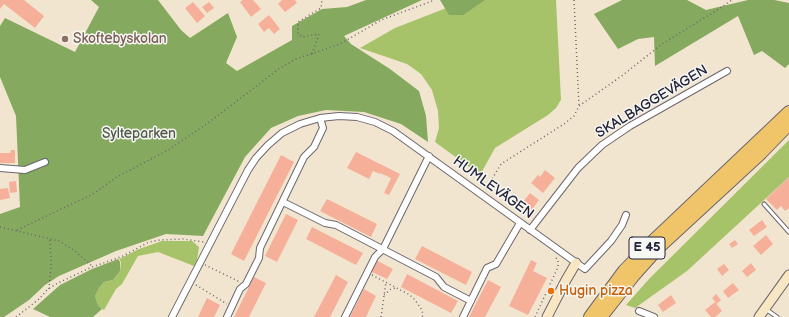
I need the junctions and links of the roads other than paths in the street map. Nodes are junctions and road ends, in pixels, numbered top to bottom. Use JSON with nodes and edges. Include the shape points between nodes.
{"nodes":[{"id":1,"x":727,"y":71,"type":"dead end"},
{"id":2,"x":789,"y":112,"type":"edge"},
{"id":3,"x":320,"y":118,"type":"junction"},
{"id":4,"x":789,"y":124,"type":"edge"},
{"id":5,"x":429,"y":156,"type":"junction"},
{"id":6,"x":45,"y":162,"type":"dead end"},
{"id":7,"x":0,"y":168,"type":"edge"},
{"id":8,"x":282,"y":202,"type":"junction"},
{"id":9,"x":764,"y":204,"type":"dead end"},
{"id":10,"x":626,"y":215,"type":"dead end"},
{"id":11,"x":520,"y":223,"type":"junction"},
{"id":12,"x":530,"y":230,"type":"junction"},
{"id":13,"x":789,"y":232,"type":"edge"},
{"id":14,"x":383,"y":249,"type":"junction"},
{"id":15,"x":576,"y":263,"type":"junction"},
{"id":16,"x":789,"y":275,"type":"edge"},
{"id":17,"x":471,"y":301,"type":"junction"},
{"id":18,"x":765,"y":309,"type":"junction"},
{"id":19,"x":639,"y":310,"type":"dead end"},
{"id":20,"x":172,"y":317,"type":"edge"},
{"id":21,"x":227,"y":317,"type":"edge"},
{"id":22,"x":345,"y":317,"type":"edge"},
{"id":23,"x":463,"y":317,"type":"edge"},
{"id":24,"x":546,"y":317,"type":"edge"},
{"id":25,"x":590,"y":317,"type":"edge"},
{"id":26,"x":601,"y":317,"type":"edge"},
{"id":27,"x":654,"y":317,"type":"edge"},
{"id":28,"x":759,"y":317,"type":"edge"},
{"id":29,"x":778,"y":317,"type":"edge"}],
"edges":[{"from":1,"to":12,"type":"street","name":"SKALBAGGEVÄGEN","via":[[630,126],[602,145],[578,168]]},
{"from":2,"to":25,"type":"highway","number":"E 45","via":[[653,241],[624,271]]},
{"from":3,"to":5,"type":"street","name":"HUMLEVÄGEN","via":[[357,117],[375,122]]},
{"from":3,"to":8,"type":"street","via":[[323,128],[314,147],[304,156]]},
{"from":3,"to":20,"type":"street","name":"HUMLEVÄGEN","via":[[282,133],[256,158]]},
{"from":4,"to":26,"type":"highway","number":"E 45","via":[[660,247]]},
{"from":5,"to":11,"type":"street","name":"HUMLEVÄGEN"},
{"from":5,"to":14,"type":"street"},
{"from":6,"to":7,"type":"street","via":[[25,170]]},
{"from":8,"to":14,"type":"street"},
{"from":8,"to":21,"type":"street","via":[[260,248],[259,258]]},
{"from":9,"to":13,"type":"lane"},
{"from":10,"to":15,"type":"street","via":[[611,240],[585,269]]},
{"from":11,"to":12,"type":"street","name":"HUMLEVÄGEN"},
{"from":11,"to":17,"type":"street","via":[[496,264],[487,268]]},
{"from":12,"to":15,"type":"street","name":"HUMLEVÄGEN"},
{"from":14,"to":17,"type":"street","via":[[436,276],[444,287]]},
{"from":14,"to":22,"type":"street","via":[[375,257]]},
{"from":15,"to":24,"type":"street"},
{"from":16,"to":18,"type":"street"},
{"from":17,"to":23,"type":"street"},
{"from":18,"to":28,"type":"street"},
{"from":18,"to":29,"type":"lane"},
{"from":19,"to":27,"type":"street"}]}
